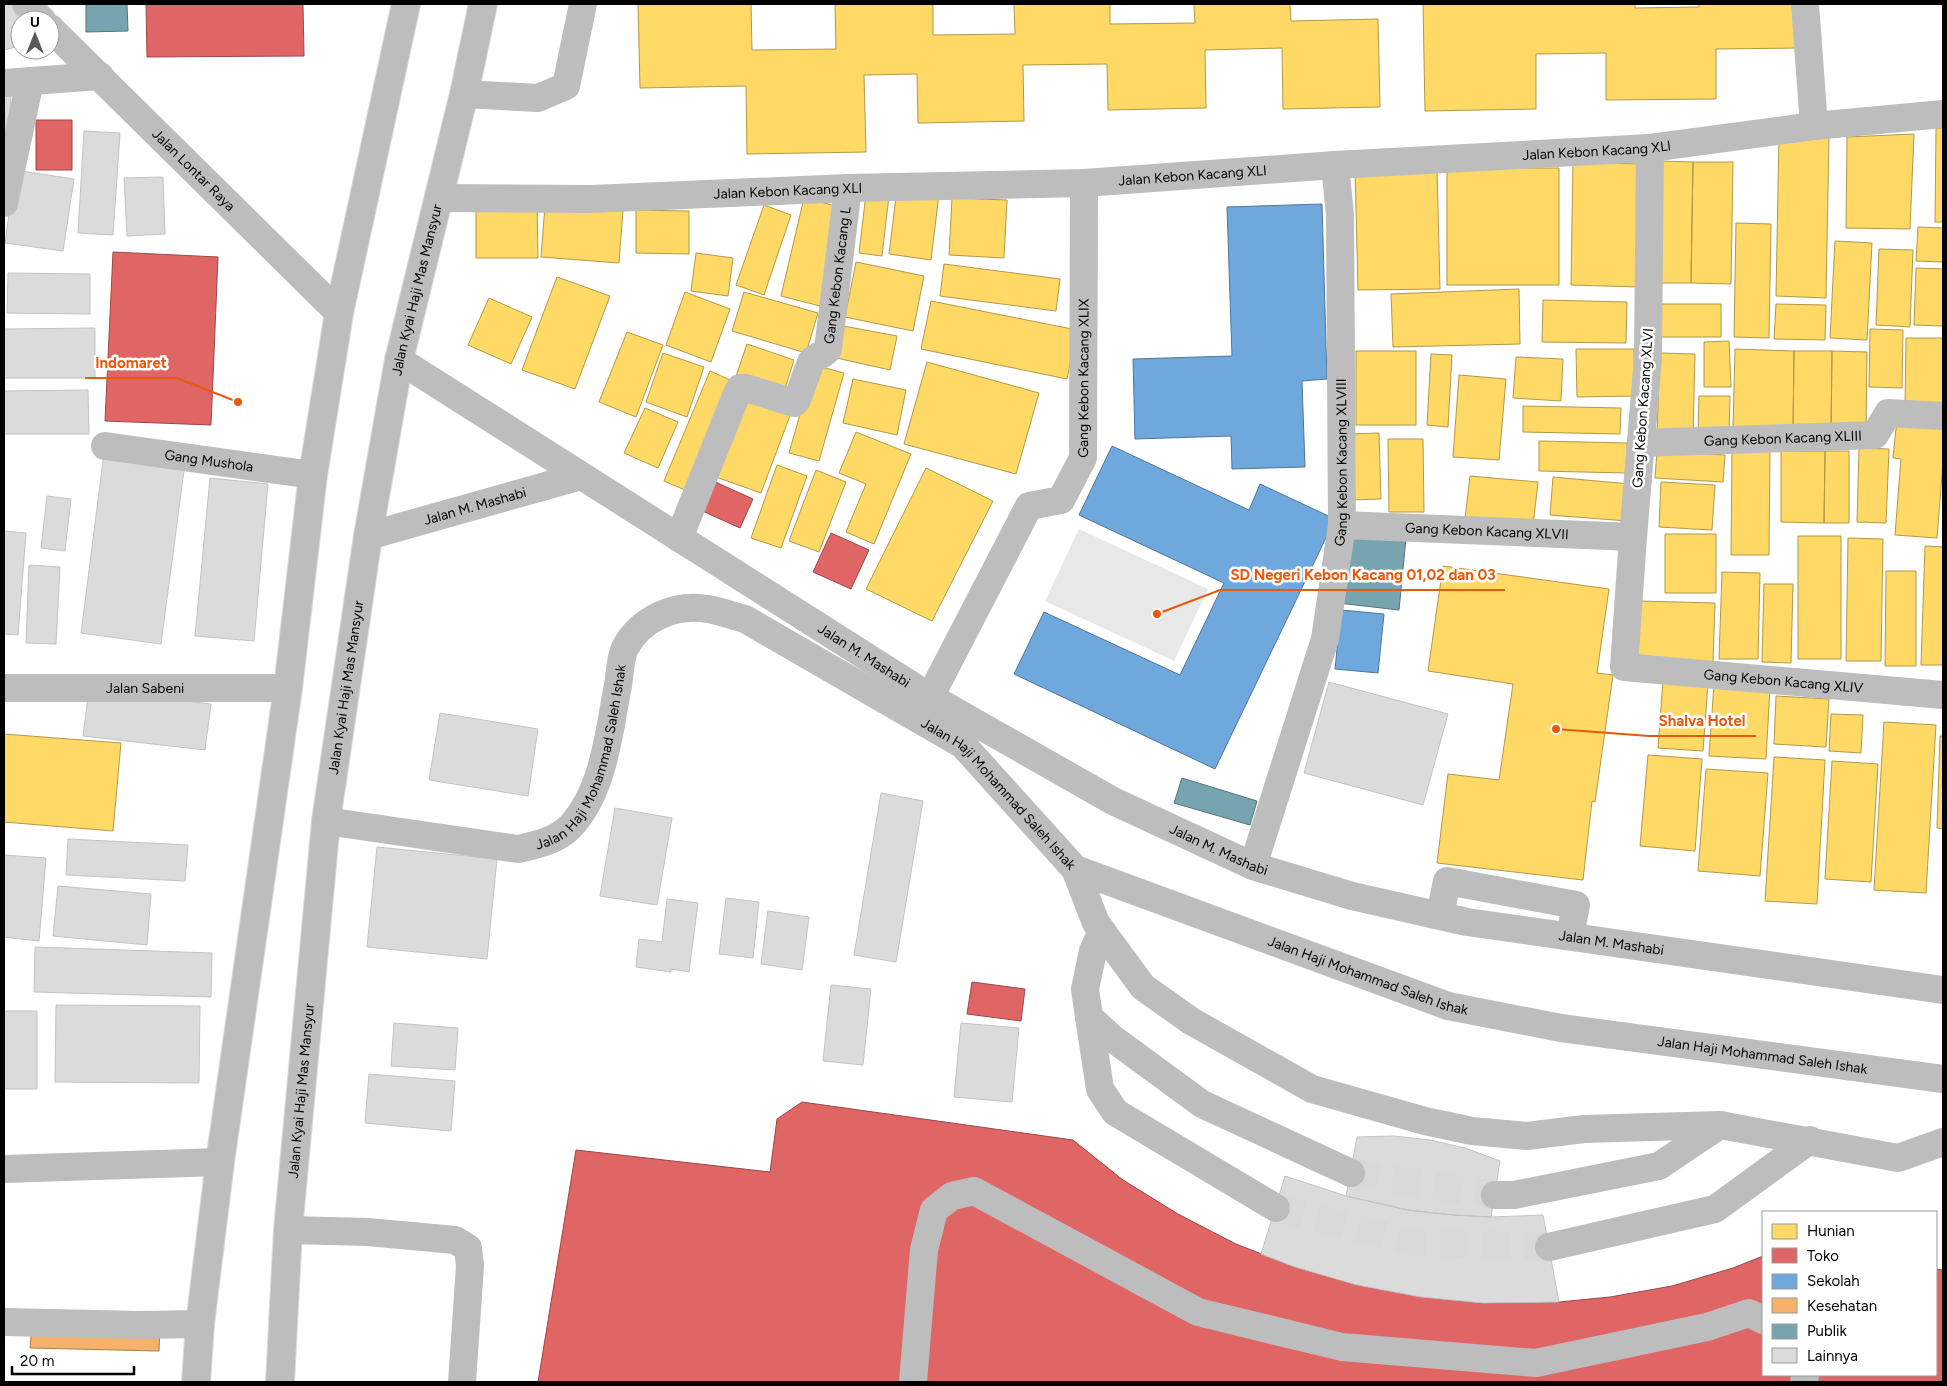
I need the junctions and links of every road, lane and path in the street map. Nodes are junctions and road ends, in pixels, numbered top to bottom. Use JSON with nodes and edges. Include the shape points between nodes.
{"nodes":[{"id":1,"x":406,"y":4,"type":"edge"},
{"id":2,"x":483,"y":4,"type":"edge"},
{"id":3,"x":583,"y":4,"type":"edge"},
{"id":4,"x":1805,"y":4,"type":"edge"},
{"id":5,"x":60,"y":38,"type":"edge"},
{"id":6,"x":100,"y":76,"type":"junction"},
{"id":7,"x":17,"y":82,"type":"edge"},
{"id":8,"x":464,"y":94,"type":"junction"},
{"id":9,"x":1943,"y":114,"type":"edge"},
{"id":10,"x":1814,"y":126,"type":"junction"},
{"id":11,"x":1650,"y":148,"type":"junction"},
{"id":12,"x":1335,"y":165,"type":"junction"},
{"id":13,"x":1084,"y":183,"type":"junction"},
{"id":14,"x":848,"y":188,"type":"junction"},
{"id":15,"x":439,"y":198,"type":"junction"},
{"id":16,"x":4,"y":203,"type":"edge"},
{"id":17,"x":338,"y":313,"type":"junction"},
{"id":18,"x":399,"y":360,"type":"junction"},
{"id":19,"x":1943,"y":416,"type":"edge"},
{"id":20,"x":1641,"y":443,"type":"junction"},
{"id":21,"x":105,"y":446,"type":"dead end"},
{"id":22,"x":313,"y":475,"type":"junction"},
{"id":23,"x":581,"y":476,"type":"junction"},
{"id":24,"x":1342,"y":525,"type":"junction"},
{"id":25,"x":368,"y":536,"type":"junction"},
{"id":26,"x":1633,"y":537,"type":"junction"},
{"id":27,"x":679,"y":538,"type":"junction"},
{"id":28,"x":1624,"y":667,"type":"joint"},
{"id":29,"x":4,"y":688,"type":"edge"},
{"id":30,"x":288,"y":688,"type":"junction"},
{"id":31,"x":1943,"y":694,"type":"edge"},
{"id":32,"x":930,"y":697,"type":"junction"},
{"id":33,"x":326,"y":821,"type":"junction"},
{"id":34,"x":1253,"y":866,"type":"junction"},
{"id":35,"x":1075,"y":869,"type":"junction"},
{"id":36,"x":1440,"y":915,"type":"junction"},
{"id":37,"x":1102,"y":931,"type":"junction"},
{"id":38,"x":1570,"y":936,"type":"junction"},
{"id":39,"x":1943,"y":990,"type":"edge"},
{"id":40,"x":1089,"y":1017,"type":"junction"},
{"id":41,"x":1943,"y":1079,"type":"edge"},
{"id":42,"x":1720,"y":1125,"type":"junction"},
{"id":43,"x":1810,"y":1140,"type":"junction"},
{"id":44,"x":1943,"y":1142,"type":"edge"},
{"id":45,"x":1898,"y":1158,"type":"junction"},
{"id":46,"x":220,"y":1162,"type":"junction"},
{"id":47,"x":1943,"y":1162,"type":"edge"},
{"id":48,"x":4,"y":1169,"type":"edge"},
{"id":49,"x":1350,"y":1173,"type":"tunnel mouth"},
{"id":50,"x":1495,"y":1195,"type":"tunnel mouth"},
{"id":51,"x":1276,"y":1208,"type":"tunnel mouth"},
{"id":52,"x":288,"y":1230,"type":"junction"},
{"id":53,"x":1549,"y":1247,"type":"tunnel mouth"},
{"id":54,"x":1762,"y":1320,"type":"edge"},
{"id":55,"x":4,"y":1322,"type":"edge"},
{"id":56,"x":200,"y":1324,"type":"junction"},
{"id":57,"x":196,"y":1382,"type":"edge"},
{"id":58,"x":280,"y":1382,"type":"edge"},
{"id":59,"x":462,"y":1382,"type":"edge"},
{"id":60,"x":913,"y":1382,"type":"edge"}],
"edges":[{"from":1,"to":17,"type":"street"},
{"from":2,"to":8,"type":"street","name":"Jalan Kyai Haji Mas Mansyur"},
{"from":3,"to":8,"type":"street","via":[[566,86],[538,98]]},
{"from":4,"to":10,"type":"street"},
{"from":5,"to":6,"type":"street","name":"Jalan Lontar Raya"},
{"from":6,"to":7,"type":"street"},
{"from":6,"to":17,"type":"street","name":"Jalan Lontar Raya"},
{"from":7,"to":16,"type":"street"},
{"from":8,"to":15,"type":"street","name":"Jalan Kyai Haji Mas Mansyur"},
{"from":9,"to":10,"type":"street","name":"Jalan Kebon Kacang XLI"},
{"from":10,"to":11,"type":"street","name":"Jalan Kebon Kacang XLI"},
{"from":11,"to":12,"type":"street","name":"Jalan Kebon Kacang XLI"},
{"from":11,"to":20,"type":"street","name":"Gang Kebon Kacang XLVI","via":[[1648,358]]},
{"from":12,"to":13,"type":"street","name":"Jalan Kebon Kacang XLI"},
{"from":12,"to":24,"type":"street","name":"Gang Kebon Kacang XLVIII","via":[[1340,215]]},
{"from":13,"to":14,"type":"street","name":"Jalan Kebon Kacang XLI"},
{"from":13,"to":32,"type":"street","name":"Gang Kebon Kacang XLIX","via":[[1083,458],[1062,500],[1029,506]]},
{"from":14,"to":15,"type":"street","name":"Jalan Kebon Kacang XLI","via":[[592,199]]},
{"from":14,"to":27,"type":"street","name":"Gang Kebon Kacang L","via":[[828,349],[810,362],[794,403],[740,388]]},
{"from":15,"to":18,"type":"street","name":"Jalan Kyai Haji Mas Mansyur"},
{"from":17,"to":22,"type":"street"},
{"from":18,"to":23,"type":"street","name":"Jalan M. Mashabi"},
{"from":18,"to":25,"type":"street","name":"Jalan Kyai Haji Mas Mansyur"},
{"from":19,"to":20,"type":"street","name":"Gang Kebon Kacang XLIII","via":[[1888,412],[1875,435]]},
{"from":20,"to":26,"type":"street","name":"Gang Kebon Kacang XLVI"},
{"from":21,"to":22,"type":"street","name":"Gang Mushola"},
{"from":22,"to":30,"type":"street"},
{"from":23,"to":25,"type":"street","name":"Jalan M. Mashabi"},
{"from":23,"to":27,"type":"street","name":"Jalan M. Mashabi"},
{"from":24,"to":26,"type":"street","name":"Gang Kebon Kacang XLVII"},
{"from":24,"to":34,"type":"street","name":"Gang Kebon Kacang XLVIII","via":[[1325,639]]},
{"from":25,"to":33,"type":"street","name":"Jalan Kyai Haji Mas Mansyur"},
{"from":26,"to":28,"type":"street","name":"Gang Kebon Kacang XLVI"},
{"from":27,"to":32,"type":"street","name":"Jalan M. Mashabi"},
{"from":28,"to":31,"type":"street","name":"Gang Kebon Kacang XLIV"},
{"from":29,"to":30,"type":"street","name":"Jalan Sabeni"},
{"from":30,"to":46,"type":"street"},
{"from":32,"to":34,"type":"street","name":"Jalan M. Mashabi","via":[[1113,800]]},
{"from":33,"to":35,"type":"street","name":"Jalan Haji Mohammad Saleh Ishak","via":[[518,849],[545,843],[569,828],[588,800],[603,764],[624,650],[638,629],[658,616],[679,609],[707,608],[744,619],[963,745]]},
{"from":33,"to":52,"type":"street","name":"Jalan Kyai Haji Mas Mansyur"},
{"from":34,"to":36,"type":"street","name":"Jalan M. Mashabi","via":[[1352,896]]},
{"from":35,"to":37,"type":"street"},
{"from":35,"to":41,"type":"street","name":"Jalan Haji Mohammad Saleh Ishak","via":[[1448,1006],[1561,1028]]},
{"from":36,"to":38,"type":"street","name":"Jalan M. Mashabi","via":[[1467,922]]},
{"from":36,"to":38,"type":"street","via":[[1447,881],[1576,905]]},
{"from":37,"to":40,"type":"street","via":[[1093,951],[1085,990]]},
{"from":37,"to":42,"type":"street","via":[[1143,987],[1191,1021],[1312,1089],[1425,1121],[1469,1140],[1584,1130]]},
{"from":38,"to":39,"type":"street","name":"Jalan M. Mashabi"},
{"from":40,"to":49,"type":"street","via":[[1112,1038],[1202,1104]]},
{"from":40,"to":51,"type":"street","via":[[1100,1089],[1115,1112]]},
{"from":42,"to":43,"type":"street"},
{"from":42,"to":50,"type":"street","via":[[1659,1166],[1514,1195]]},
{"from":43,"to":45,"type":"street"},
{"from":43,"to":53,"type":"street","via":[[1715,1209]]},
{"from":44,"to":45,"type":"street"},
{"from":45,"to":47,"type":"street"},
{"from":46,"to":48,"type":"street"},
{"from":46,"to":56,"type":"street"},
{"from":52,"to":58,"type":"street","name":"Jalan Kyai Haji Mas Mansyur"},
{"from":52,"to":59,"type":"street","via":[[368,1232],[456,1240],[468,1248],[470,1266]]},
{"from":54,"to":60,"type":"street","via":[[1749,1313],[1707,1326],[1536,1363],[1342,1347],[1198,1312],[974,1191],[952,1196],[934,1210],[924,1250]]},
{"from":55,"to":56,"type":"street"},
{"from":56,"to":57,"type":"street"}]}
